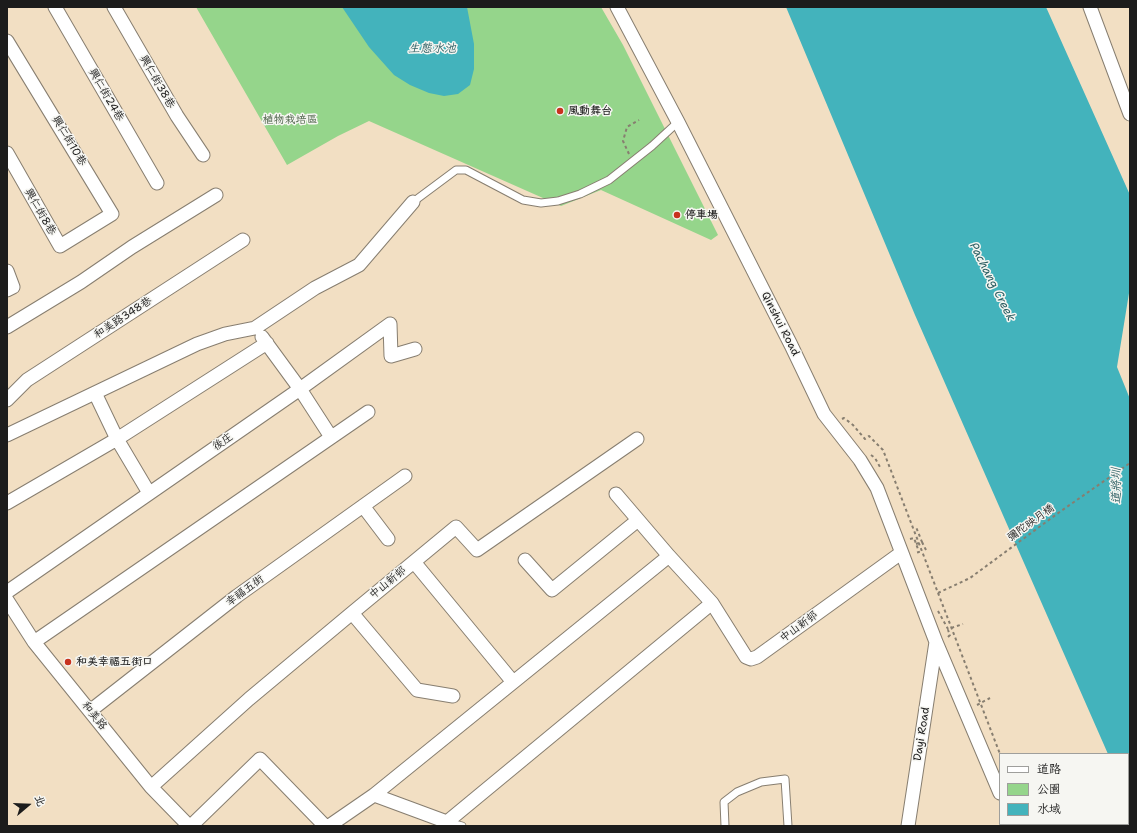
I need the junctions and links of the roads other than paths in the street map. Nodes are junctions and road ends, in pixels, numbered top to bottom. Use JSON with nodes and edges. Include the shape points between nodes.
{"nodes":[{"id":1,"x":55,"y":7,"type":"edge"},
{"id":2,"x":114,"y":7,"type":"edge"},
{"id":3,"x":617,"y":7,"type":"edge"},
{"id":4,"x":1090,"y":7,"type":"edge"},
{"id":5,"x":7,"y":40,"type":"edge"},
{"id":6,"x":1130,"y":114,"type":"edge"},
{"id":7,"x":678,"y":122,"type":"junction"},
{"id":8,"x":7,"y":154,"type":"edge"},
{"id":9,"x":204,"y":155,"type":"dead end"},
{"id":10,"x":157,"y":183,"type":"dead end"},
{"id":11,"x":216,"y":195,"type":"dead end"},
{"id":12,"x":413,"y":202,"type":"joint"},
{"id":13,"x":84,"y":231,"type":"joint"},
{"id":14,"x":243,"y":240,"type":"dead end"},
{"id":15,"x":7,"y":271,"type":"edge"},
{"id":16,"x":7,"y":290,"type":"edge"},
{"id":17,"x":7,"y":327,"type":"edge"},
{"id":18,"x":255,"y":328,"type":"junction"},
{"id":19,"x":267,"y":343,"type":"junction"},
{"id":20,"x":415,"y":349,"type":"dead end"},
{"id":21,"x":300,"y":389,"type":"junction"},
{"id":22,"x":95,"y":393,"type":"junction"},
{"id":23,"x":7,"y":400,"type":"edge"},
{"id":24,"x":368,"y":412,"type":"dead end"},
{"id":25,"x":7,"y":435,"type":"edge"},
{"id":26,"x":331,"y":437,"type":"junction"},
{"id":27,"x":117,"y":438,"type":"junction"},
{"id":28,"x":637,"y":439,"type":"dead end"},
{"id":29,"x":405,"y":476,"type":"dead end"},
{"id":30,"x":149,"y":493,"type":"junction"},
{"id":31,"x":616,"y":494,"type":"dead end"},
{"id":32,"x":7,"y":503,"type":"edge"},
{"id":33,"x":363,"y":506,"type":"junction"},
{"id":34,"x":638,"y":520,"type":"junction"},
{"id":35,"x":388,"y":539,"type":"dead end"},
{"id":36,"x":901,"y":553,"type":"junction"},
{"id":37,"x":669,"y":556,"type":"junction"},
{"id":38,"x":525,"y":560,"type":"dead end"},
{"id":39,"x":414,"y":562,"type":"junction"},
{"id":40,"x":7,"y":592,"type":"edge"},
{"id":41,"x":7,"y":600,"type":"edge"},
{"id":42,"x":712,"y":603,"type":"junction"},
{"id":43,"x":352,"y":613,"type":"junction"},
{"id":44,"x":942,"y":639,"type":"junction"},
{"id":45,"x":34,"y":642,"type":"junction"},
{"id":46,"x":513,"y":682,"type":"junction"},
{"id":47,"x":453,"y":696,"type":"dead end"},
{"id":48,"x":90,"y":711,"type":"junction"},
{"id":49,"x":151,"y":787,"type":"junction"},
{"id":50,"x":999,"y":790,"type":"edge"},
{"id":51,"x":374,"y":795,"type":"junction"},
{"id":52,"x":447,"y":824,"type":"edge"},
{"id":53,"x":190,"y":826,"type":"edge"},
{"id":54,"x":325,"y":826,"type":"edge"},
{"id":55,"x":329,"y":826,"type":"edge"},
{"id":56,"x":462,"y":826,"type":"edge"},
{"id":57,"x":725,"y":826,"type":"edge"},
{"id":58,"x":788,"y":826,"type":"edge"},
{"id":59,"x":908,"y":826,"type":"edge"}],
"edges":[{"from":1,"to":10,"type":"street","name":"興仁街24巷"},
{"from":2,"to":9,"type":"street","name":"興仁街38巷","via":[[177,116]]},
{"from":3,"to":7,"type":"street","name":"Qinshui Road"},
{"from":4,"to":6,"type":"street"},
{"from":5,"to":13,"type":"street","name":"興仁街10巷","via":[[112,214]]},
{"from":7,"to":12,"type":"lane","via":[[609,180],[558,201],[541,203],[523,200],[466,170],[456,170]]},
{"from":7,"to":36,"type":"street","name":"Qinshui Road","via":[[824,414],[860,460],[876,488]]},
{"from":8,"to":13,"type":"street","name":"興仁街8巷","via":[[60,246]]},
{"from":11,"to":17,"type":"street"},
{"from":12,"to":18,"type":"street","via":[[359,265],[315,288]]},
{"from":14,"to":23,"type":"street","name":"和美路348巷","via":[[27,380]]},
{"from":15,"to":16,"type":"street","via":[[13,286]]},
{"from":18,"to":19,"type":"street"},
{"from":18,"to":22,"type":"street","via":[[225,334],[197,344]]},
{"from":19,"to":21,"type":"street"},
{"from":19,"to":27,"type":"street"},
{"from":20,"to":21,"type":"street","name":"後庄","via":[[391,356],[390,324]]},
{"from":21,"to":26,"type":"street"},
{"from":21,"to":30,"type":"street","name":"後庄"},
{"from":22,"to":25,"type":"street"},
{"from":22,"to":27,"type":"street"},
{"from":24,"to":26,"type":"street"},
{"from":26,"to":45,"type":"street"},
{"from":27,"to":30,"type":"street"},
{"from":27,"to":32,"type":"street"},
{"from":28,"to":39,"type":"street","name":"中山新邨","via":[[477,550],[456,527]]},
{"from":29,"to":33,"type":"street","name":"幸福五街"},
{"from":30,"to":40,"type":"street","name":"後庄"},
{"from":31,"to":34,"type":"street","name":"中山新邨"},
{"from":33,"to":35,"type":"street"},
{"from":33,"to":48,"type":"street","name":"幸福五街","via":[[237,596]]},
{"from":34,"to":37,"type":"street","name":"中山新邨"},
{"from":34,"to":38,"type":"street","via":[[552,590]]},
{"from":36,"to":42,"type":"street","name":"中山新邨","via":[[751,659],[746,657]]},
{"from":36,"to":44,"type":"street","name":"Qinshui Road"},
{"from":37,"to":42,"type":"street","name":"中山新邨"},
{"from":37,"to":46,"type":"street"},
{"from":39,"to":43,"type":"street","name":"中山新邨"},
{"from":39,"to":46,"type":"street"},
{"from":41,"to":45,"type":"street","name":"和美路"},
{"from":42,"to":52,"type":"street"},
{"from":43,"to":47,"type":"street","via":[[417,690]]},
{"from":43,"to":49,"type":"street","name":"中山新邨","via":[[249,699]]},
{"from":44,"to":50,"type":"street","name":"Qinshui Road"},
{"from":44,"to":59,"type":"street","name":"Dayi Road"},
{"from":45,"to":48,"type":"street","name":"和美路"},
{"from":46,"to":51,"type":"street"},
{"from":48,"to":49,"type":"street","name":"和美路"},
{"from":49,"to":53,"type":"street","name":"和美路"},
{"from":51,"to":52,"type":"street"},
{"from":51,"to":55,"type":"street"},
{"from":52,"to":56,"type":"lane"},
{"from":53,"to":54,"type":"street","via":[[260,759]]},
{"from":57,"to":58,"type":"lane","via":[[724,802],[737,792],[760,782],[785,779]]}]}
